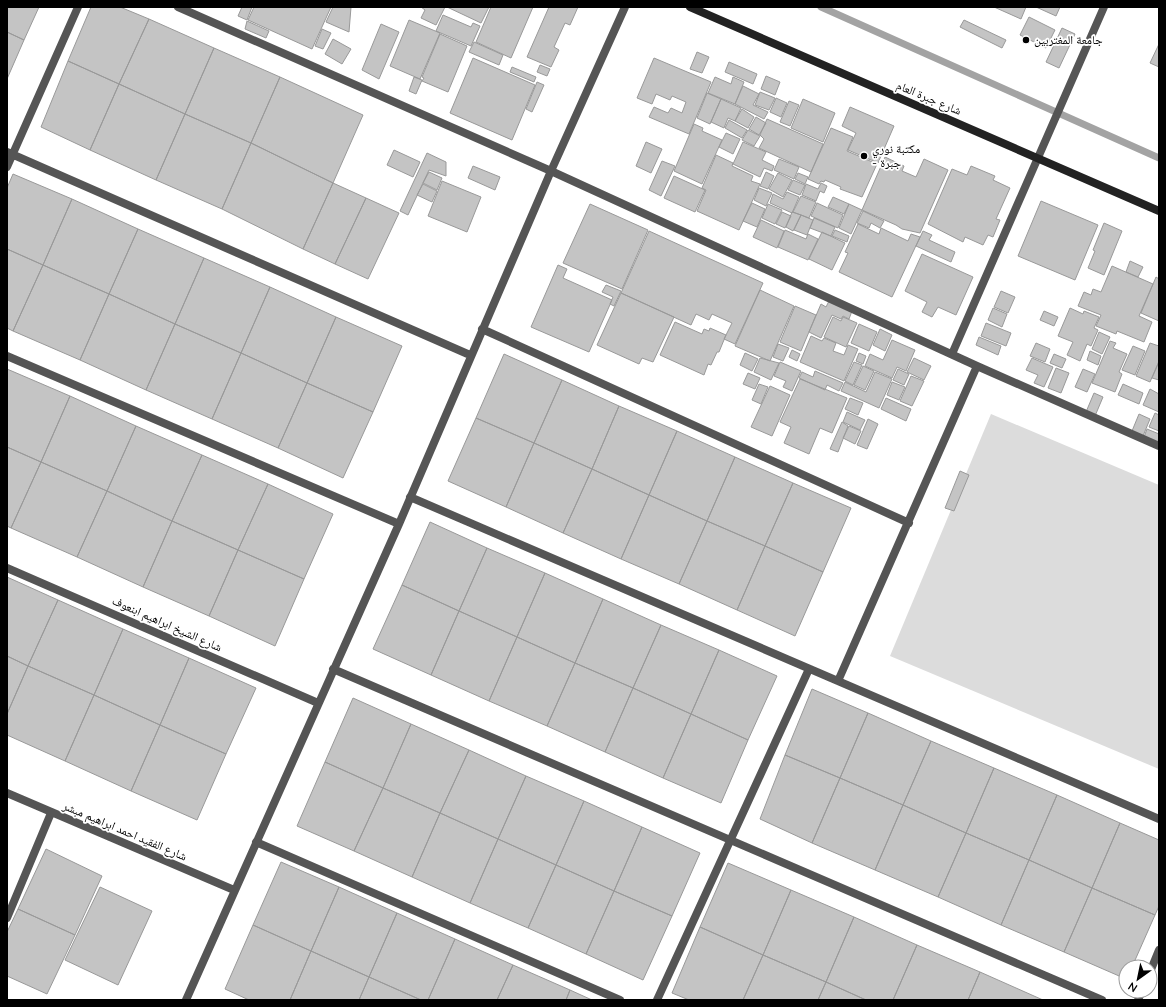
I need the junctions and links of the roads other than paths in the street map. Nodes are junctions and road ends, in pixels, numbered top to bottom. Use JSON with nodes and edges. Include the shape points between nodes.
{"nodes":[{"id":1,"x":78,"y":7,"type":"edge"},
{"id":2,"x":178,"y":7,"type":"edge"},
{"id":3,"x":625,"y":7,"type":"edge"},
{"id":4,"x":690,"y":7,"type":"edge"},
{"id":5,"x":1104,"y":7,"type":"edge"},
{"id":6,"x":10,"y":153,"type":"edge"},
{"id":7,"x":1037,"y":158,"type":"junction"},
{"id":8,"x":7,"y":167,"type":"edge"},
{"id":9,"x":551,"y":171,"type":"junction"},
{"id":10,"x":1159,"y":211,"type":"edge"},
{"id":11,"x":482,"y":329,"type":"junction"},
{"id":12,"x":952,"y":354,"type":"junction"},
{"id":13,"x":470,"y":355,"type":"junction"},
{"id":14,"x":7,"y":356,"type":"edge"},
{"id":15,"x":977,"y":366,"type":"junction"},
{"id":16,"x":1159,"y":446,"type":"edge"},
{"id":17,"x":410,"y":497,"type":"junction"},
{"id":18,"x":909,"y":523,"type":"junction"},
{"id":19,"x":399,"y":524,"type":"junction"},
{"id":20,"x":7,"y":568,"type":"edge"},
{"id":21,"x":333,"y":669,"type":"junction"},
{"id":22,"x":809,"y":669,"type":"junction"},
{"id":23,"x":838,"y":681,"type":"junction"},
{"id":24,"x":318,"y":703,"type":"junction"},
{"id":25,"x":7,"y":793,"type":"edge"},
{"id":26,"x":51,"y":812,"type":"junction"},
{"id":27,"x":1159,"y":819,"type":"edge"},
{"id":28,"x":731,"y":840,"type":"junction"},
{"id":29,"x":256,"y":842,"type":"junction"},
{"id":30,"x":234,"y":890,"type":"junction"},
{"id":31,"x":7,"y":918,"type":"edge"},
{"id":32,"x":186,"y":1000,"type":"edge"},
{"id":33,"x":620,"y":1000,"type":"edge"},
{"id":34,"x":658,"y":1000,"type":"edge"},
{"id":35,"x":1102,"y":1000,"type":"edge"}],
"edges":[{"from":1,"to":6,"type":"street"},
{"from":2,"to":9,"type":"street"},
{"from":3,"to":9,"type":"street"},
{"from":4,"to":7,"type":"main road","name":"شارع جبرة العام"},
{"from":5,"to":7,"type":"street"},
{"from":6,"to":8,"type":"street"},
{"from":6,"to":13,"type":"street"},
{"from":7,"to":10,"type":"main road","name":"شارع جبرة العام"},
{"from":7,"to":12,"type":"street"},
{"from":9,"to":11,"type":"street"},
{"from":9,"to":12,"type":"street"},
{"from":11,"to":13,"type":"street"},
{"from":11,"to":18,"type":"street"},
{"from":12,"to":15,"type":"street"},
{"from":13,"to":17,"type":"street"},
{"from":14,"to":19,"type":"street"},
{"from":15,"to":16,"type":"street"},
{"from":15,"to":18,"type":"street"},
{"from":17,"to":19,"type":"street"},
{"from":17,"to":22,"type":"street"},
{"from":18,"to":23,"type":"street"},
{"from":19,"to":21,"type":"street"},
{"from":20,"to":24,"type":"street","name":"شارع الشيخ ابراهيم ابنعوف"},
{"from":21,"to":24,"type":"street"},
{"from":21,"to":28,"type":"street"},
{"from":22,"to":23,"type":"street"},
{"from":22,"to":28,"type":"street"},
{"from":23,"to":27,"type":"street"},
{"from":24,"to":29,"type":"street"},
{"from":25,"to":26,"type":"street","name":"شارع الفقيد احمد ابراهيم مبشر"},
{"from":26,"to":30,"type":"street","name":"شارع الفقيد احمد ابراهيم مبشر"},
{"from":26,"to":31,"type":"street"},
{"from":28,"to":34,"type":"street"},
{"from":28,"to":35,"type":"street"},
{"from":29,"to":30,"type":"street"},
{"from":29,"to":33,"type":"street"},
{"from":30,"to":32,"type":"street"}]}
